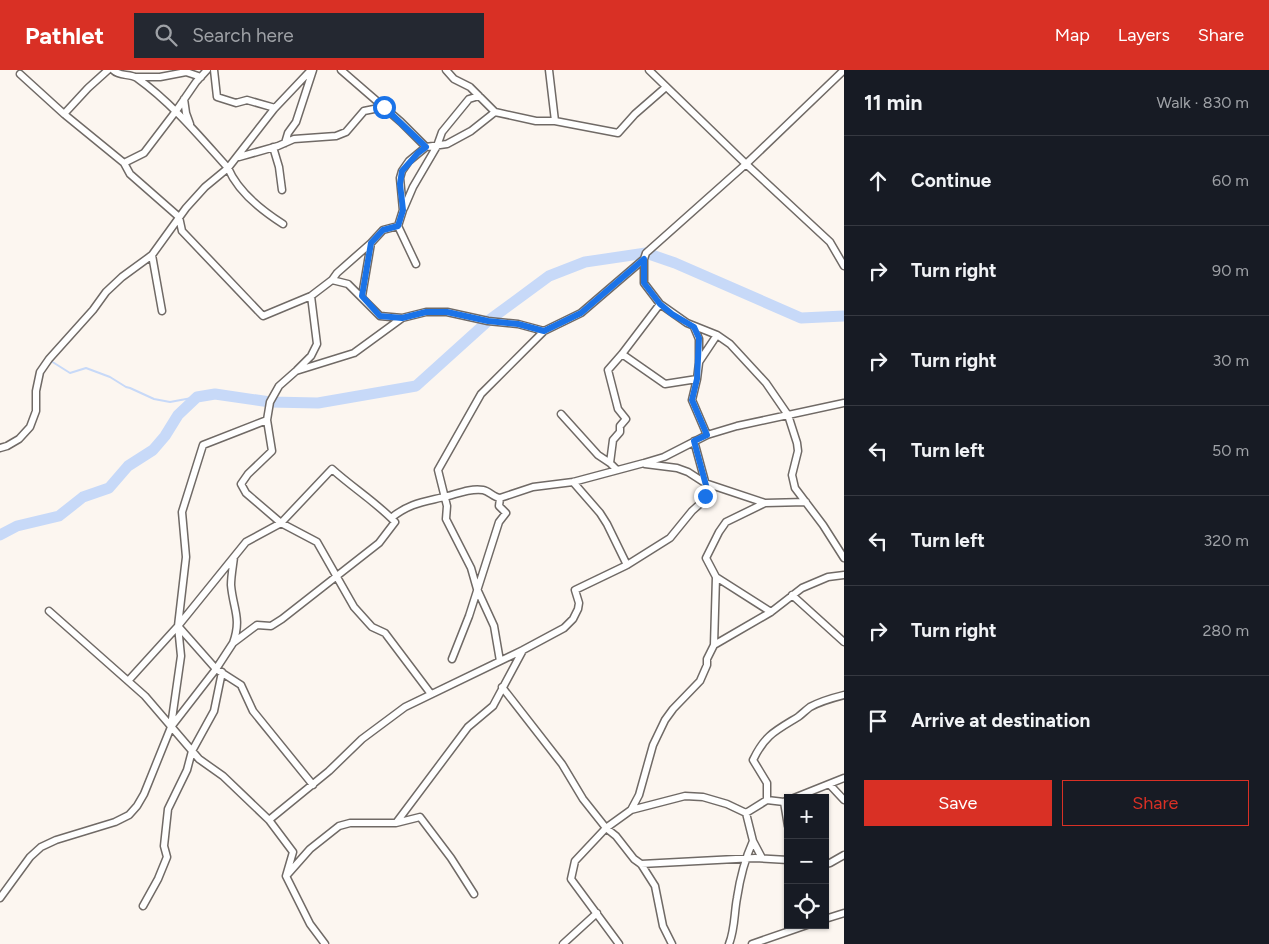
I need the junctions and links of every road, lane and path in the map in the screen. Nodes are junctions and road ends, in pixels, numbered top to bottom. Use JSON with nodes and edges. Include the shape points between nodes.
{"nodes":[{"id":1,"x":108,"y":70,"type":"edge"},
{"id":2,"x":112,"y":70,"type":"edge"},
{"id":3,"x":207,"y":70,"type":"edge"},
{"id":4,"x":214,"y":70,"type":"edge"},
{"id":5,"x":312,"y":70,"type":"edge"},
{"id":6,"x":341,"y":70,"type":"edge"},
{"id":7,"x":446,"y":70,"type":"edge"},
{"id":8,"x":549,"y":70,"type":"edge"},
{"id":9,"x":649,"y":70,"type":"edge"},
{"id":10,"x":844,"y":70,"type":"edge"},
{"id":11,"x":20,"y":74,"type":"dead end"},
{"id":12,"x":201,"y":76,"type":"junction"},
{"id":13,"x":136,"y":77,"type":"junction"},
{"id":14,"x":666,"y":87,"type":"junction"},
{"id":15,"x":479,"y":96,"type":"junction"},
{"id":16,"x":184,"y":99,"type":"junction"},
{"id":17,"x":384,"y":107,"type":"junction"},
{"id":18,"x":275,"y":108,"type":"junction"},
{"id":19,"x":176,"y":111,"type":"junction"},
{"id":20,"x":495,"y":112,"type":"junction"},
{"id":21,"x":64,"y":114,"type":"junction"},
{"id":22,"x":555,"y":120,"type":"junction"},
{"id":23,"x":191,"y":128,"type":"junction"},
{"id":24,"x":284,"y":143,"type":"junction"},
{"id":25,"x":437,"y":146,"type":"junction"},
{"id":26,"x":272,"y":147,"type":"junction"},
{"id":27,"x":426,"y":147,"type":"junction"},
{"id":28,"x":238,"y":157,"type":"junction"},
{"id":29,"x":124,"y":163,"type":"junction"},
{"id":30,"x":746,"y":164,"type":"junction"},
{"id":31,"x":228,"y":168,"type":"junction"},
{"id":32,"x":282,"y":190,"type":"dead end"},
{"id":33,"x":403,"y":210,"type":"junction"},
{"id":34,"x":179,"y":217,"type":"junction"},
{"id":35,"x":283,"y":224,"type":"dead end"},
{"id":36,"x":398,"y":226,"type":"junction"},
{"id":37,"x":371,"y":243,"type":"junction"},
{"id":38,"x":152,"y":255,"type":"junction"},
{"id":39,"x":644,"y":259,"type":"junction"},
{"id":40,"x":416,"y":264,"type":"dead end"},
{"id":41,"x":844,"y":266,"type":"edge"},
{"id":42,"x":332,"y":280,"type":"junction"},
{"id":43,"x":311,"y":296,"type":"junction"},
{"id":44,"x":362,"y":296,"type":"junction"},
{"id":45,"x":660,"y":304,"type":"junction"},
{"id":46,"x":162,"y":311,"type":"dead end"},
{"id":47,"x":402,"y":318,"type":"junction"},
{"id":48,"x":694,"y":327,"type":"junction"},
{"id":49,"x":544,"y":331,"type":"junction"},
{"id":50,"x":717,"y":335,"type":"junction"},
{"id":51,"x":622,"y":354,"type":"junction"},
{"id":52,"x":699,"y":363,"type":"junction"},
{"id":53,"x":296,"y":371,"type":"junction"},
{"id":54,"x":697,"y":379,"type":"junction"},
{"id":55,"x":844,"y":403,"type":"edge"},
{"id":56,"x":561,"y":414,"type":"dead end"},
{"id":57,"x":788,"y":415,"type":"junction"},
{"id":58,"x":268,"y":420,"type":"junction"},
{"id":59,"x":707,"y":435,"type":"junction"},
{"id":60,"x":694,"y":441,"type":"junction"},
{"id":61,"x":0,"y":448,"type":"edge"},
{"id":62,"x":610,"y":463,"type":"junction"},
{"id":63,"x":644,"y":463,"type":"junction"},
{"id":64,"x":617,"y":470,"type":"junction"},
{"id":65,"x":573,"y":482,"type":"junction"},
{"id":66,"x":705,"y":483,"type":"junction"},
{"id":67,"x":445,"y":497,"type":"junction"},
{"id":68,"x":500,"y":498,"type":"junction"},
{"id":69,"x":806,"y":502,"type":"junction"},
{"id":70,"x":766,"y":503,"type":"junction"},
{"id":71,"x":391,"y":518,"type":"junction"},
{"id":72,"x":281,"y":523,"type":"junction"},
{"id":73,"x":235,"y":556,"type":"junction"},
{"id":74,"x":844,"y":558,"type":"edge"},
{"id":75,"x":628,"y":565,"type":"junction"},
{"id":76,"x":844,"y":575,"type":"edge"},
{"id":77,"x":337,"y":576,"type":"junction"},
{"id":78,"x":716,"y":577,"type":"junction"},
{"id":79,"x":477,"y":589,"type":"junction"},
{"id":80,"x":792,"y":595,"type":"junction"},
{"id":81,"x":50,"y":611,"type":"dead end"},
{"id":82,"x":771,"y":612,"type":"junction"},
{"id":83,"x":178,"y":626,"type":"junction"},
{"id":84,"x":844,"y":642,"type":"edge"},
{"id":85,"x":233,"y":643,"type":"junction"},
{"id":86,"x":714,"y":645,"type":"junction"},
{"id":87,"x":523,"y":650,"type":"junction"},
{"id":88,"x":452,"y":659,"type":"dead end"},
{"id":89,"x":500,"y":661,"type":"junction"},
{"id":90,"x":219,"y":671,"type":"junction"},
{"id":91,"x":128,"y":681,"type":"junction"},
{"id":92,"x":502,"y":687,"type":"junction"},
{"id":93,"x":431,"y":694,"type":"junction"},
{"id":94,"x":844,"y":695,"type":"edge"},
{"id":95,"x":171,"y":727,"type":"junction"},
{"id":96,"x":192,"y":751,"type":"junction"},
{"id":97,"x":844,"y":778,"type":"edge"},
{"id":98,"x":313,"y":785,"type":"junction"},
{"id":99,"x":830,"y":785,"type":"junction"},
{"id":100,"x":805,"y":794,"type":"edge"},
{"id":101,"x":767,"y":800,"type":"junction"},
{"id":102,"x":844,"y":800,"type":"edge"},
{"id":103,"x":784,"y":801,"type":"edge"},
{"id":104,"x":631,"y":810,"type":"junction"},
{"id":105,"x":746,"y":813,"type":"junction"},
{"id":106,"x":269,"y":820,"type":"junction"},
{"id":107,"x":396,"y":823,"type":"junction"},
{"id":108,"x":606,"y":828,"type":"junction"},
{"id":109,"x":753,"y":841,"type":"junction"},
{"id":110,"x":844,"y":855,"type":"edge"},
{"id":111,"x":746,"y":858,"type":"junction"},
{"id":112,"x":762,"y":858,"type":"junction"},
{"id":113,"x":784,"y":860,"type":"edge"},
{"id":114,"x":829,"y":863,"type":"edge"},
{"id":115,"x":642,"y":864,"type":"junction"},
{"id":116,"x":286,"y":876,"type":"junction"},
{"id":117,"x":474,"y":894,"type":"dead end"},
{"id":118,"x":0,"y":898,"type":"edge"},
{"id":119,"x":143,"y":906,"type":"dead end"},
{"id":120,"x":597,"y":913,"type":"junction"},
{"id":121,"x":844,"y":913,"type":"edge"},
{"id":122,"x":829,"y":918,"type":"edge"},
{"id":123,"x":795,"y":929,"type":"edge"},
{"id":124,"x":325,"y":944,"type":"edge"},
{"id":125,"x":563,"y":944,"type":"edge"},
{"id":126,"x":619,"y":944,"type":"edge"},
{"id":127,"x":672,"y":944,"type":"edge"},
{"id":128,"x":729,"y":944,"type":"edge"},
{"id":129,"x":752,"y":944,"type":"edge"}],
"edges":[{"from":1,"to":21,"type":"street"},
{"from":2,"to":13,"type":"street"},
{"from":3,"to":12,"type":"street"},
{"from":4,"to":18,"type":"street","via":[[217,97],[236,103],[247,100]]},
{"from":5,"to":18,"type":"street"},
{"from":5,"to":24,"type":"street","via":[[296,122]]},
{"from":6,"to":17,"type":"street"},
{"from":7,"to":15,"type":"street"},
{"from":8,"to":22,"type":"street"},
{"from":9,"to":14,"type":"street"},
{"from":10,"to":30,"type":"street"},
{"from":11,"to":21,"type":"street"},
{"from":12,"to":13,"type":"street","via":[[186,72]]},
{"from":12,"to":16,"type":"street"},
{"from":13,"to":19,"type":"street"},
{"from":14,"to":22,"type":"street","via":[[618,133]]},
{"from":14,"to":30,"type":"street"},
{"from":15,"to":20,"type":"street"},
{"from":15,"to":25,"type":"street","via":[[468,99],[442,132]]},
{"from":16,"to":19,"type":"street"},
{"from":16,"to":23,"type":"street"},
{"from":17,"to":24,"type":"street","via":[[364,111],[346,132],[336,136],[294,139]]},
{"from":17,"to":27,"type":"street"},
{"from":18,"to":28,"type":"street"},
{"from":19,"to":23,"type":"street"},
{"from":19,"to":29,"type":"street","via":[[144,153]]},
{"from":20,"to":22,"type":"street","via":[[536,120]]},
{"from":20,"to":25,"type":"street","via":[[471,131]]},
{"from":21,"to":29,"type":"street"},
{"from":23,"to":31,"type":"street"},
{"from":24,"to":26,"type":"street"},
{"from":25,"to":27,"type":"street"},
{"from":25,"to":33,"type":"street"},
{"from":26,"to":28,"type":"street"},
{"from":26,"to":32,"type":"street","via":[[279,166]]},
{"from":27,"to":33,"type":"street","via":[[402,171]]},
{"from":28,"to":31,"type":"street"},
{"from":29,"to":34,"type":"street","via":[[130,174]]},
{"from":30,"to":39,"type":"street","via":[[646,253]]},
{"from":30,"to":41,"type":"street","via":[[830,242]]},
{"from":31,"to":34,"type":"street","via":[[205,186]]},
{"from":31,"to":35,"type":"street","via":[[232,178],[251,200]]},
{"from":33,"to":36,"type":"street"},
{"from":34,"to":38,"type":"street"},
{"from":34,"to":43,"type":"street","via":[[182,231],[263,316]]},
{"from":36,"to":37,"type":"street","via":[[383,230]]},
{"from":36,"to":40,"type":"street"},
{"from":37,"to":42,"type":"street"},
{"from":37,"to":44,"type":"street"},
{"from":38,"to":46,"type":"street"},
{"from":38,"to":61,"type":"street","via":[[106,292],[49,359],[40,372],[36,411],[30,427],[19,439]]},
{"from":39,"to":45,"type":"street","via":[[644,283]]},
{"from":39,"to":49,"type":"street","via":[[581,313]]},
{"from":42,"to":43,"type":"street"},
{"from":42,"to":44,"type":"street","via":[[348,284]]},
{"from":43,"to":53,"type":"street","via":[[317,344],[311,356]]},
{"from":44,"to":47,"type":"street","via":[[380,316]]},
{"from":45,"to":48,"type":"street"},
{"from":45,"to":51,"type":"street"},
{"from":47,"to":49,"type":"street","via":[[426,312],[447,312]]},
{"from":47,"to":53,"type":"street","via":[[354,353]]},
{"from":48,"to":50,"type":"street"},
{"from":48,"to":52,"type":"street","via":[[699,338]]},
{"from":49,"to":67,"type":"street","via":[[481,394],[438,470]]},
{"from":50,"to":52,"type":"street"},
{"from":50,"to":57,"type":"street","via":[[730,344],[766,383]]},
{"from":51,"to":54,"type":"street","via":[[665,384]]},
{"from":51,"to":62,"type":"street","via":[[608,370],[618,409],[626,419],[613,440]]},
{"from":52,"to":54,"type":"street"},
{"from":53,"to":58,"type":"street","via":[[276,391],[270,402]]},
{"from":54,"to":59,"type":"street","via":[[692,400]]},
{"from":55,"to":57,"type":"street"},
{"from":56,"to":62,"type":"street","via":[[598,455]]},
{"from":57,"to":59,"type":"street"},
{"from":57,"to":69,"type":"street","via":[[798,452],[792,481]]},
{"from":58,"to":72,"type":"street","via":[[272,451],[241,484],[246,493]]},
{"from":58,"to":83,"type":"street","via":[[203,445],[182,512],[186,557]]},
{"from":59,"to":60,"type":"street"},
{"from":60,"to":63,"type":"street","via":[[664,457]]},
{"from":60,"to":66,"type":"street"},
{"from":62,"to":64,"type":"street"},
{"from":63,"to":64,"type":"street"},
{"from":63,"to":66,"type":"street","via":[[677,468]]},
{"from":64,"to":65,"type":"street"},
{"from":65,"to":68,"type":"street","via":[[534,487]]},
{"from":65,"to":75,"type":"street","via":[[608,524]]},
{"from":66,"to":70,"type":"street"},
{"from":66,"to":75,"type":"street","via":[[707,489],[702,502],[670,538]]},
{"from":67,"to":68,"type":"street","via":[[484,490]]},
{"from":67,"to":71,"type":"street","via":[[421,501]]},
{"from":67,"to":79,"type":"street","via":[[448,506],[446,519],[471,568]]},
{"from":68,"to":79,"type":"street","via":[[499,506],[506,513],[499,522]]},
{"from":69,"to":70,"type":"street"},
{"from":69,"to":74,"type":"street"},
{"from":70,"to":78,"type":"street","via":[[726,522],[719,532],[706,558]]},
{"from":71,"to":72,"type":"street","via":[[332,469]]},
{"from":71,"to":77,"type":"street","via":[[395,522],[379,543]]},
{"from":72,"to":73,"type":"street","via":[[246,542]]},
{"from":72,"to":77,"type":"street","via":[[317,542]]},
{"from":73,"to":83,"type":"street"},
{"from":73,"to":85,"type":"street","via":[[231,583],[238,614]]},
{"from":75,"to":87,"type":"street","via":[[575,590],[579,603],[573,619],[564,628]]},
{"from":76,"to":80,"type":"street","via":[[828,577]]},
{"from":77,"to":85,"type":"street","via":[[282,619],[271,626],[257,625]]},
{"from":77,"to":93,"type":"street","via":[[354,607],[372,627],[385,634]]},
{"from":78,"to":82,"type":"street"},
{"from":78,"to":86,"type":"street"},
{"from":79,"to":88,"type":"street"},
{"from":79,"to":89,"type":"street","via":[[494,626]]},
{"from":80,"to":82,"type":"street"},
{"from":80,"to":84,"type":"street"},
{"from":81,"to":91,"type":"street"},
{"from":82,"to":86,"type":"street"},
{"from":83,"to":90,"type":"street"},
{"from":83,"to":91,"type":"street"},
{"from":83,"to":95,"type":"street","via":[[181,656]]},
{"from":85,"to":90,"type":"street"},
{"from":86,"to":104,"type":"street","via":[[700,682],[665,720]]},
{"from":87,"to":89,"type":"street"},
{"from":87,"to":92,"type":"street"},
{"from":89,"to":93,"type":"street"},
{"from":90,"to":95,"type":"street"},
{"from":90,"to":96,"type":"street","via":[[214,711]]},
{"from":90,"to":98,"type":"street","via":[[241,685],[253,711]]},
{"from":91,"to":95,"type":"street"},
{"from":92,"to":107,"type":"street","via":[[492,706],[468,727]]},
{"from":92,"to":108,"type":"street","via":[[562,764]]},
{"from":93,"to":98,"type":"street","via":[[405,707],[369,734]]},
{"from":94,"to":101,"type":"street","via":[[808,708],[761,743],[753,760],[767,783]]},
{"from":95,"to":96,"type":"street"},
{"from":95,"to":118,"type":"street","via":[[144,794],[129,815],[41,847]]},
{"from":96,"to":106,"type":"street"},
{"from":96,"to":119,"type":"street","via":[[187,770],[168,809],[164,846],[167,857]]},
{"from":97,"to":99,"type":"street"},
{"from":98,"to":106,"type":"street"},
{"from":99,"to":100,"type":"street"},
{"from":99,"to":102,"type":"street"},
{"from":101,"to":103,"type":"street"},
{"from":101,"to":105,"type":"street"},
{"from":104,"to":105,"type":"street","via":[[686,796],[703,797]]},
{"from":104,"to":108,"type":"street"},
{"from":105,"to":109,"type":"street"},
{"from":106,"to":116,"type":"street","via":[[293,852]]},
{"from":107,"to":116,"type":"street","via":[[339,826],[310,849]]},
{"from":107,"to":117,"type":"street","via":[[420,817]]},
{"from":108,"to":115,"type":"street"},
{"from":108,"to":120,"type":"street","via":[[575,861],[571,879]]},
{"from":109,"to":111,"type":"street"},
{"from":109,"to":112,"type":"street"},
{"from":110,"to":114,"type":"street"},
{"from":111,"to":112,"type":"street"},
{"from":111,"to":115,"type":"street"},
{"from":111,"to":128,"type":"street","via":[[736,900],[734,932]]},
{"from":112,"to":113,"type":"street"},
{"from":115,"to":127,"type":"street","via":[[656,886],[663,926]]},
{"from":116,"to":124,"type":"street","via":[[310,924]]},
{"from":120,"to":125,"type":"street"},
{"from":120,"to":126,"type":"street"},
{"from":121,"to":122,"type":"street"},
{"from":123,"to":129,"type":"street"}]}
